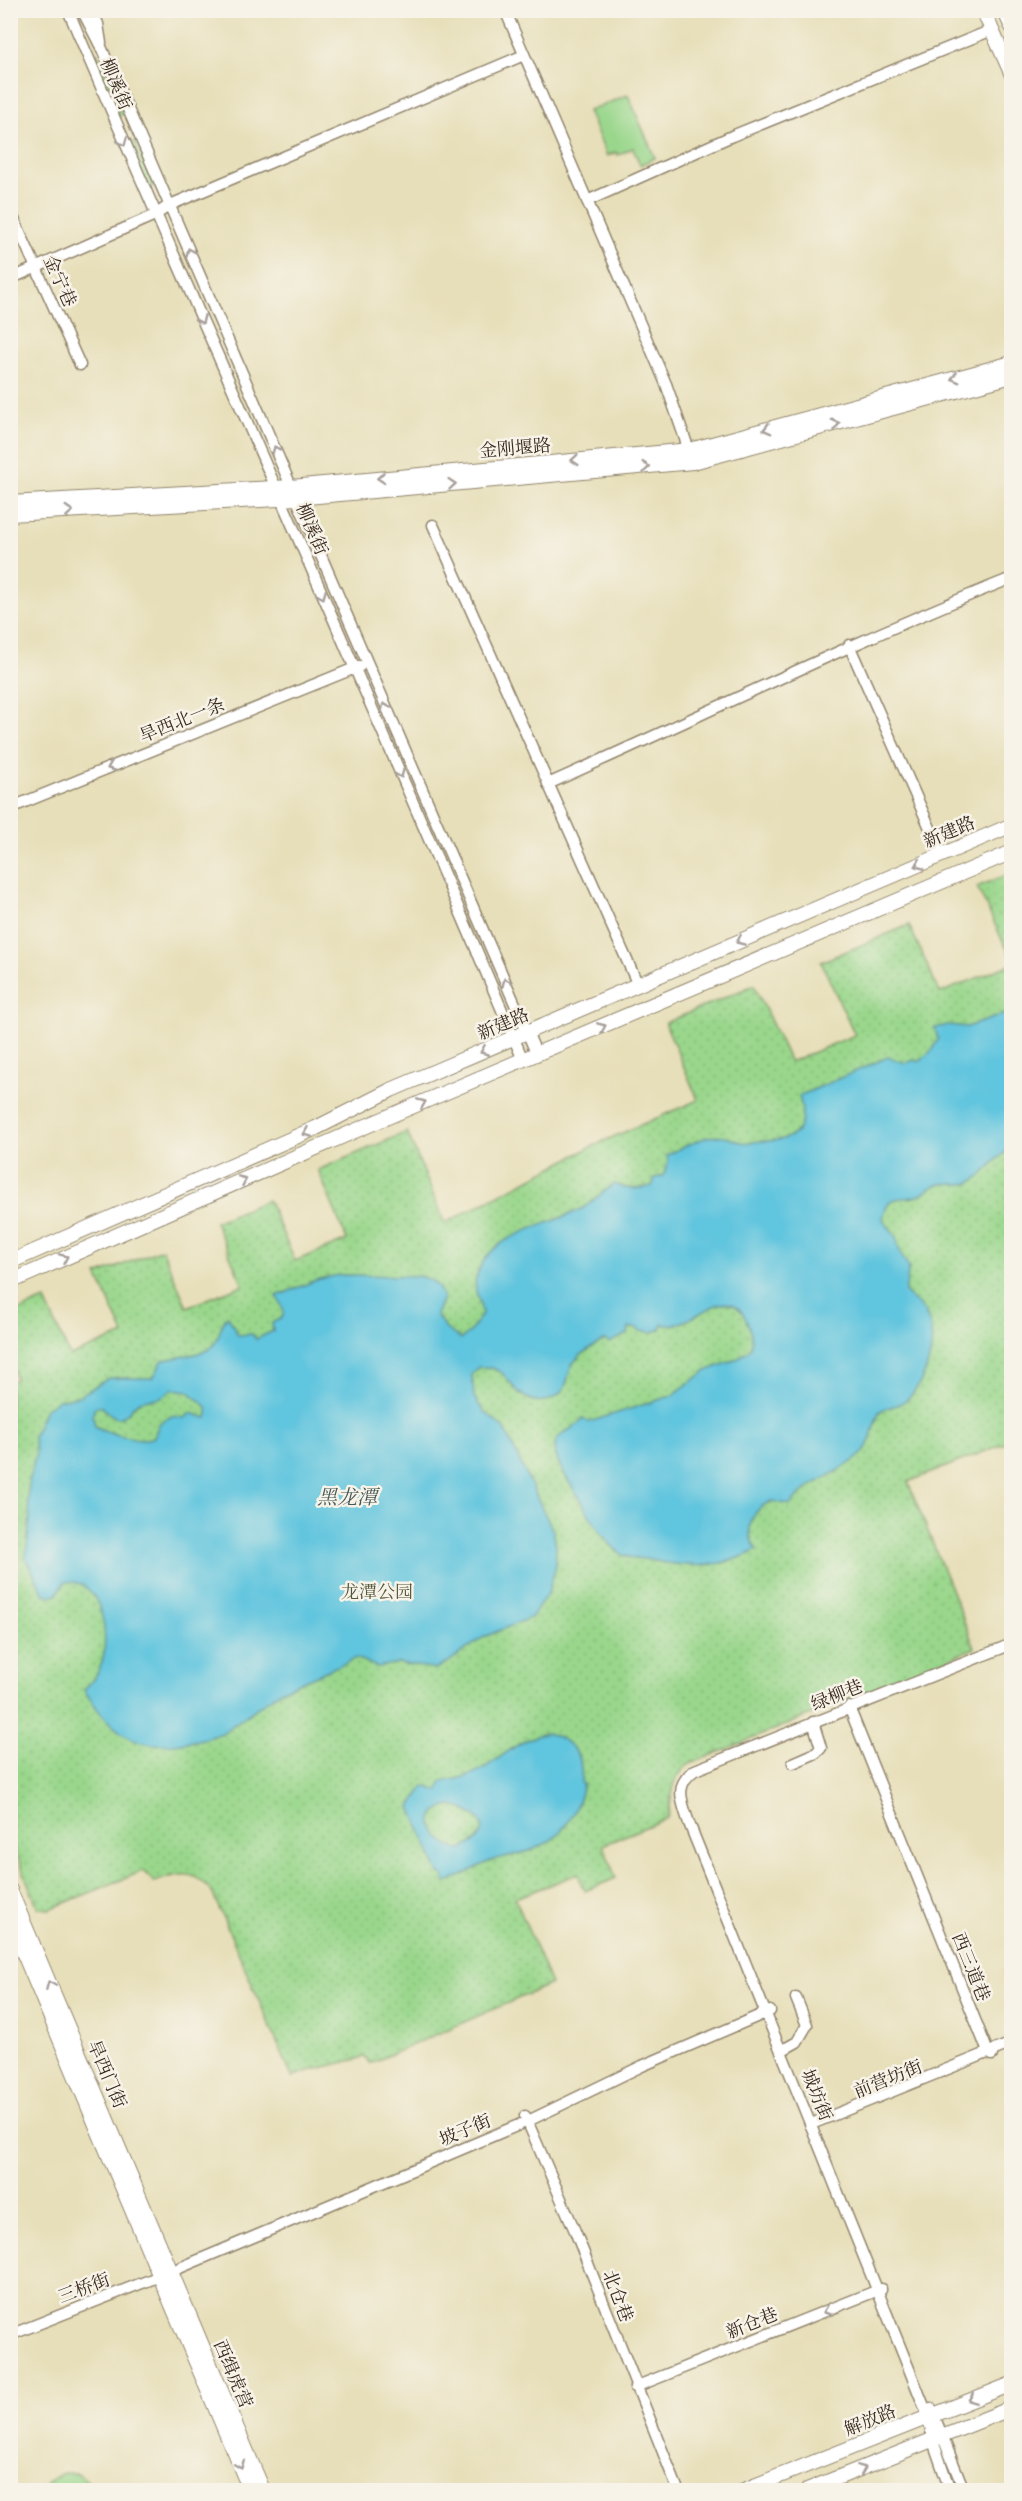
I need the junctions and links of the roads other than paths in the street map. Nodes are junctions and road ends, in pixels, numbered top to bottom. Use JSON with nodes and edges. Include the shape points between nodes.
{"nodes":[{"id":1,"x":60,"y":10,"type":"edge"},
{"id":2,"x":68,"y":10,"type":"edge"},
{"id":3,"x":82,"y":10,"type":"edge"},
{"id":4,"x":92,"y":10,"type":"edge"},
{"id":5,"x":505,"y":10,"type":"edge"},
{"id":6,"x":983,"y":10,"type":"edge"},
{"id":7,"x":1005,"y":10,"type":"edge"},
{"id":8,"x":1011,"y":27,"type":"edge"},
{"id":9,"x":992,"y":30,"type":"junction"},
{"id":10,"x":102,"y":49,"type":"junction"},
{"id":11,"x":524,"y":55,"type":"junction"},
{"id":12,"x":87,"y":58,"type":"junction"},
{"id":13,"x":1011,"y":75,"type":"edge"},
{"id":14,"x":587,"y":201,"type":"junction"},
{"id":15,"x":170,"y":205,"type":"junction"},
{"id":16,"x":10,"y":210,"type":"edge"},
{"id":17,"x":155,"y":215,"type":"junction"},
{"id":18,"x":36,"y":268,"type":"junction"},
{"id":19,"x":10,"y":279,"type":"edge"},
{"id":20,"x":1011,"y":363,"type":"edge"},
{"id":21,"x":80,"y":365,"type":"dead end"},
{"id":22,"x":1011,"y":376,"type":"edge"},
{"id":23,"x":691,"y":456,"type":"junction"},
{"id":24,"x":294,"y":493,"type":"junction"},
{"id":25,"x":278,"y":494,"type":"junction"},
{"id":26,"x":10,"y":503,"type":"edge"},
{"id":27,"x":10,"y":514,"type":"edge"},
{"id":28,"x":433,"y":525,"type":"dead end"},
{"id":29,"x":1011,"y":578,"type":"edge"},
{"id":30,"x":849,"y":645,"type":"junction"},
{"id":31,"x":367,"y":664,"type":"junction"},
{"id":32,"x":354,"y":669,"type":"junction"},
{"id":33,"x":548,"y":784,"type":"junction"},
{"id":34,"x":10,"y":808,"type":"edge"},
{"id":35,"x":1011,"y":825,"type":"edge"},
{"id":36,"x":1011,"y":852,"type":"edge"},
{"id":37,"x":942,"y":855,"type":"junction"},
{"id":38,"x":638,"y":985,"type":"junction"},
{"id":39,"x":528,"y":1032,"type":"junction"},
{"id":40,"x":514,"y":1038,"type":"junction"},
{"id":41,"x":537,"y":1055,"type":"junction"},
{"id":42,"x":523,"y":1060,"type":"junction"},
{"id":43,"x":10,"y":1262,"type":"edge"},
{"id":44,"x":10,"y":1282,"type":"edge"},
{"id":45,"x":1011,"y":1644,"type":"edge"},
{"id":46,"x":1011,"y":1651,"type":"edge"},
{"id":47,"x":853,"y":1710,"type":"junction"},
{"id":48,"x":814,"y":1725,"type":"junction"},
{"id":49,"x":793,"y":1763,"type":"dead end"},
{"id":50,"x":685,"y":1785,"type":"joint"},
{"id":51,"x":10,"y":1890,"type":"edge"},
{"id":52,"x":10,"y":1921,"type":"edge"},
{"id":53,"x":796,"y":1998,"type":"dead end"},
{"id":54,"x":767,"y":2009,"type":"junction"},
{"id":55,"x":1011,"y":2045,"type":"edge"},
{"id":56,"x":783,"y":2051,"type":"junction"},
{"id":57,"x":991,"y":2052,"type":"junction"},
{"id":58,"x":526,"y":2118,"type":"junction"},
{"id":59,"x":814,"y":2125,"type":"junction"},
{"id":60,"x":165,"y":2271,"type":"junction"},
{"id":61,"x":879,"y":2290,"type":"junction"},
{"id":62,"x":10,"y":2329,"type":"edge"},
{"id":63,"x":10,"y":2335,"type":"edge"},
{"id":64,"x":1011,"y":2384,"type":"edge"},
{"id":65,"x":635,"y":2387,"type":"junction"},
{"id":66,"x":1011,"y":2408,"type":"edge"},
{"id":67,"x":930,"y":2415,"type":"junction"},
{"id":68,"x":939,"y":2439,"type":"junction"},
{"id":69,"x":250,"y":2490,"type":"edge"},
{"id":70,"x":263,"y":2490,"type":"edge"},
{"id":71,"x":678,"y":2490,"type":"edge"},
{"id":72,"x":744,"y":2490,"type":"edge"},
{"id":73,"x":807,"y":2490,"type":"edge"},
{"id":74,"x":950,"y":2490,"type":"edge"},
{"id":75,"x":964,"y":2490,"type":"edge"}],
"edges":[{"from":1,"to":12,"type":"street","via":[[73,40]]},
{"from":2,"to":12,"type":"street","name":"柳溪街"},
{"from":3,"to":10,"type":"street","name":"柳溪街"},
{"from":4,"to":10,"type":"street"},
{"from":5,"to":11,"type":"street"},
{"from":6,"to":9,"type":"main road"},
{"from":7,"to":8,"type":"main road"},
{"from":9,"to":13,"type":"main road"},
{"from":9,"to":14,"type":"street","via":[[732,136]]},
{"from":10,"to":15,"type":"street","name":"柳溪街"},
{"from":11,"to":14,"type":"street"},
{"from":11,"to":15,"type":"street"},
{"from":12,"to":17,"type":"street","name":"柳溪街","one_way":true},
{"from":14,"to":23,"type":"street","via":[[666,384]]},
{"from":15,"to":17,"type":"street"},
{"from":24,"to":15,"type":"street","name":"柳溪街","one_way":true},
{"from":16,"to":18,"type":"street","name":"金宁巷"},
{"from":17,"to":18,"type":"street"},
{"from":17,"to":25,"type":"street","name":"柳溪街","one_way":true},
{"from":18,"to":19,"type":"street"},
{"from":18,"to":21,"type":"street","name":"金宁巷"},
{"from":20,"to":23,"type":"main road","one_way":true},
{"from":23,"to":22,"type":"main road","one_way":true},
{"from":23,"to":24,"type":"main road"},
{"from":24,"to":25,"type":"main road"},
{"from":24,"to":31,"type":"street","name":"柳溪街"},
{"from":25,"to":26,"type":"main road"},
{"from":27,"to":25,"type":"main road","one_way":true},
{"from":25,"to":32,"type":"street","name":"柳溪街","one_way":true},
{"from":28,"to":33,"type":"street"},
{"from":29,"to":30,"type":"street"},
{"from":30,"to":33,"type":"street"},
{"from":30,"to":37,"type":"street"},
{"from":31,"to":32,"type":"street","name":"旱西北一条"},
{"from":39,"to":31,"type":"street","name":"柳溪街","one_way":true},
{"from":32,"to":34,"type":"street","name":"旱西北一条","one_way":true},
{"from":32,"to":40,"type":"street","name":"柳溪街","one_way":true},
{"from":33,"to":38,"type":"street"},
{"from":35,"to":37,"type":"main road","name":"新建路"},
{"from":41,"to":36,"type":"main road","one_way":true},
{"from":37,"to":38,"type":"main road","name":"新建路","one_way":true},
{"from":38,"to":39,"type":"main road","name":"新建路"},
{"from":39,"to":40,"type":"main road","name":"新建路"},
{"from":39,"to":41,"type":"street","name":"柳溪街"},
{"from":40,"to":42,"type":"street","name":"柳溪街"},
{"from":40,"to":43,"type":"main road","name":"新建路","one_way":true},
{"from":41,"to":42,"type":"main road"},
{"from":44,"to":42,"type":"main road","one_way":true},
{"from":45,"to":47,"type":"street","name":"绿柳巷"},
{"from":46,"to":47,"type":"street","name":"绿柳巷"},
{"from":47,"to":48,"type":"street","name":"绿柳巷"},
{"from":47,"to":57,"type":"street","name":"西三道巷"},
{"from":48,"to":49,"type":"street","via":[[821,1748]]},
{"from":48,"to":50,"type":"street","name":"绿柳巷"},
{"from":50,"to":54,"type":"street","name":"城坊街","via":[[694,1822]]},
{"from":60,"to":51,"type":"main road","name":"旱西门街","one_way":true},
{"from":52,"to":60,"type":"main road","name":"旱西门街"},
{"from":53,"to":56,"type":"street","via":[[807,2025],[797,2042]]},
{"from":54,"to":56,"type":"street","name":"城坊街"},
{"from":54,"to":58,"type":"street","name":"坡子街"},
{"from":55,"to":57,"type":"street","name":"前营坊街"},
{"from":56,"to":59,"type":"street","name":"城坊街"},
{"from":57,"to":59,"type":"street","name":"前营坊街"},
{"from":58,"to":60,"type":"street","name":"坡子街"},
{"from":58,"to":65,"type":"street","name":"北仓巷"},
{"from":59,"to":61,"type":"street","name":"城坊街"},
{"from":60,"to":62,"type":"street","name":"三桥街"},
{"from":60,"to":63,"type":"street","name":"三桥街"},
{"from":60,"to":69,"type":"main road","name":"西缉虎营","one_way":true},
{"from":60,"to":70,"type":"main road","name":"西缉虎营"},
{"from":61,"to":65,"type":"street","name":"新仓巷","one_way":true},
{"from":61,"to":67,"type":"street","name":"城坊街"},
{"from":64,"to":67,"type":"main road","name":"解放路","one_way":true},
{"from":65,"to":71,"type":"street","name":"北仓巷"},
{"from":66,"to":68,"type":"main road"},
{"from":67,"to":68,"type":"street","name":"城坊街"},
{"from":67,"to":72,"type":"main road","name":"解放路"},
{"from":73,"to":68,"type":"main road","one_way":true},
{"from":68,"to":74,"type":"street"},
{"from":68,"to":75,"type":"street"}]}
